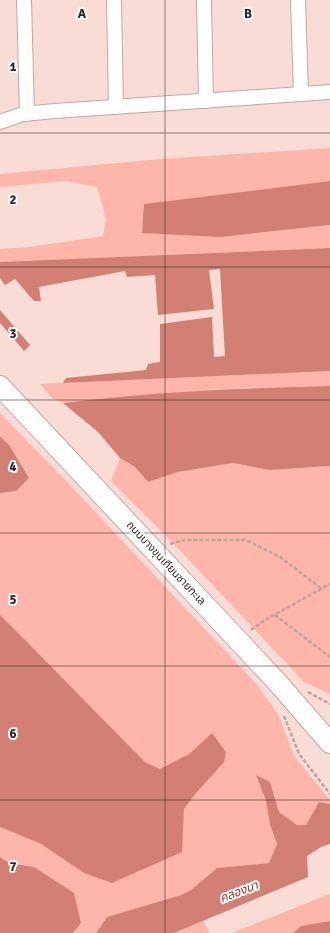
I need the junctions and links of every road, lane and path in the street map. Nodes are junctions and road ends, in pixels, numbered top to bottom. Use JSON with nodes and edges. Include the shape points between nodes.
{"nodes":[{"id":1,"x":24,"y":0,"type":"edge"},
{"id":2,"x":114,"y":0,"type":"edge"},
{"id":3,"x":204,"y":0,"type":"edge"},
{"id":4,"x":298,"y":0,"type":"edge"},
{"id":5,"x":330,"y":92,"type":"edge"},
{"id":6,"x":301,"y":94,"type":"junction"},
{"id":7,"x":206,"y":101,"type":"junction"},
{"id":8,"x":116,"y":107,"type":"junction"},
{"id":9,"x":27,"y":114,"type":"junction"},
{"id":10,"x":0,"y":122,"type":"edge"},
{"id":11,"x":0,"y":386,"type":"edge"},
{"id":12,"x":153,"y":549,"type":"junction"},
{"id":13,"x":330,"y":584,"type":"edge"},
{"id":14,"x":322,"y":589,"type":"junction"},
{"id":15,"x":276,"y":615,"type":"junction"},
{"id":16,"x":238,"y":640,"type":"junction"},
{"id":17,"x":330,"y":657,"type":"edge"},
{"id":18,"x":330,"y":743,"type":"edge"}],
"edges":[{"from":1,"to":9,"type":"street"},
{"from":2,"to":8,"type":"street"},
{"from":3,"to":7,"type":"street"},
{"from":4,"to":6,"type":"street"},
{"from":5,"to":6,"type":"street"},
{"from":6,"to":7,"type":"street"},
{"from":7,"to":8,"type":"street"},
{"from":8,"to":9,"type":"street"},
{"from":9,"to":10,"type":"street"},
{"from":11,"to":12,"type":"main road","name":"ถนนบางขุนเทียนชายทะเล"},
{"from":12,"to":14,"type":"path","via":[[184,540],[246,540],[280,557]]},
{"from":12,"to":16,"type":"main road","name":"ถนนบางขุนเทียนชายทะเล"},
{"from":13,"to":14,"type":"path"},
{"from":14,"to":15,"type":"path"},
{"from":15,"to":16,"type":"path"},
{"from":15,"to":17,"type":"path"},
{"from":16,"to":18,"type":"main road","name":"ถนนบางขุนเทียนชายทะเล"}]}
